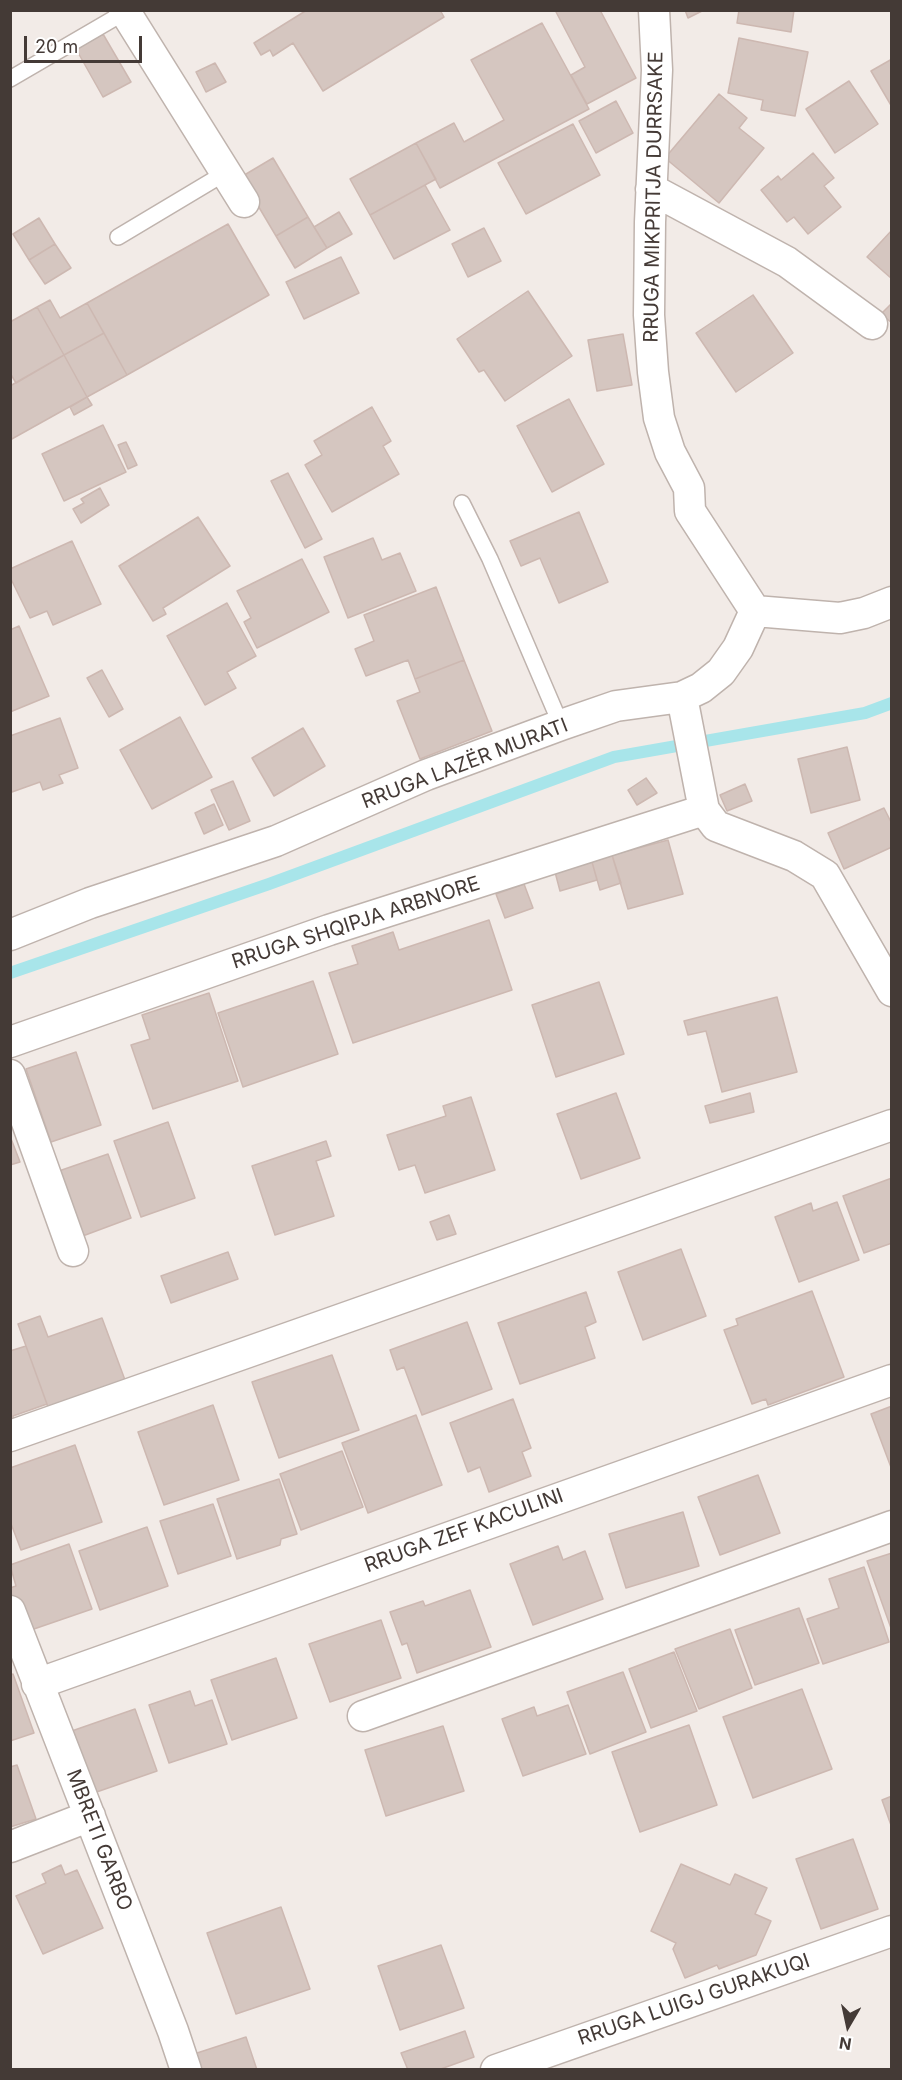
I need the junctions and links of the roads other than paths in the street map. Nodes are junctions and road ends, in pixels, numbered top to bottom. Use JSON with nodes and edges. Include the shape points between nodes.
{"nodes":[{"id":1,"x":654,"y":10,"type":"edge"},
{"id":2,"x":125,"y":11,"type":"edge"},
{"id":3,"x":10,"y":79,"type":"edge"},
{"id":4,"x":225,"y":173,"type":"junction"},
{"id":5,"x":651,"y":189,"type":"junction"},
{"id":6,"x":244,"y":202,"type":"dead end"},
{"id":7,"x":118,"y":237,"type":"dead end"},
{"id":8,"x":872,"y":324,"type":"dead end"},
{"id":9,"x":462,"y":503,"type":"dead end"},
{"id":10,"x":891,"y":602,"type":"edge"},
{"id":11,"x":755,"y":611,"type":"junction"},
{"id":12,"x":682,"y":697,"type":"junction"},
{"id":13,"x":561,"y":725,"type":"junction"},
{"id":14,"x":704,"y":810,"type":"junction"},
{"id":15,"x":10,"y":935,"type":"edge"},
{"id":16,"x":891,"y":991,"type":"edge"},
{"id":17,"x":10,"y":1042,"type":"edge"},
{"id":18,"x":10,"y":1074,"type":"edge"},
{"id":19,"x":891,"y":1125,"type":"edge"},
{"id":20,"x":73,"y":1251,"type":"dead end"},
{"id":21,"x":891,"y":1380,"type":"edge"},
{"id":22,"x":10,"y":1436,"type":"edge"},
{"id":23,"x":891,"y":1526,"type":"edge"},
{"id":24,"x":10,"y":1611,"type":"edge"},
{"id":25,"x":16,"y":1646,"type":"edge"},
{"id":26,"x":38,"y":1684,"type":"junction"},
{"id":27,"x":363,"y":1716,"type":"dead end"},
{"id":28,"x":90,"y":1816,"type":"junction"},
{"id":29,"x":10,"y":1847,"type":"edge"},
{"id":30,"x":891,"y":1930,"type":"edge"},
{"id":31,"x":186,"y":2070,"type":"edge"},
{"id":32,"x":496,"y":2070,"type":"edge"}],
"edges":[{"from":1,"to":5,"type":"street","name":"RRUGA MIKPRITJA DURRSAKE","via":[[657,70]]},
{"from":2,"to":3,"type":"lane"},
{"from":2,"to":4,"type":"street"},
{"from":4,"to":6,"type":"street"},
{"from":4,"to":7,"type":"lane"},
{"from":5,"to":8,"type":"street","via":[[787,262]]},
{"from":5,"to":11,"type":"street","name":"RRUGA MIKPRITJA DURRSAKE","via":[[649,315],[659,418],[670,452],[689,488],[690,511]]},
{"from":9,"to":13,"type":"lane"},
{"from":10,"to":11,"type":"street","via":[[864,614],[840,618]]},
{"from":11,"to":12,"type":"street","name":"RRUGA LAZËR MURATI","via":[[738,648],[721,672]]},
{"from":12,"to":13,"type":"street","name":"RRUGA LAZËR MURATI","via":[[616,706]]},
{"from":12,"to":14,"type":"street"},
{"from":13,"to":15,"type":"street","name":"RRUGA LAZËR MURATI","via":[[426,775],[276,841],[90,903]]},
{"from":14,"to":16,"type":"street","via":[[716,826],[794,856],[825,875]]},
{"from":14,"to":17,"type":"street","name":"RRUGA SHQIPJA ARBNORE","via":[[329,930]]},
{"from":18,"to":20,"type":"street"},
{"from":19,"to":22,"type":"street"},
{"from":21,"to":26,"type":"street","name":"RRUGA ZEF KACULINI"},
{"from":23,"to":27,"type":"street"},
{"from":24,"to":25,"type":"street","name":"MBRETI GARBO"},
{"from":25,"to":26,"type":"street","name":"MBRETI GARBO"},
{"from":26,"to":28,"type":"street","name":"MBRETI GARBO"},
{"from":28,"to":29,"type":"street"},
{"from":28,"to":31,"type":"street","name":"MBRETI GARBO"},
{"from":30,"to":32,"type":"street","name":"RRUGA LUIGJ GURAKUQI"}]}
